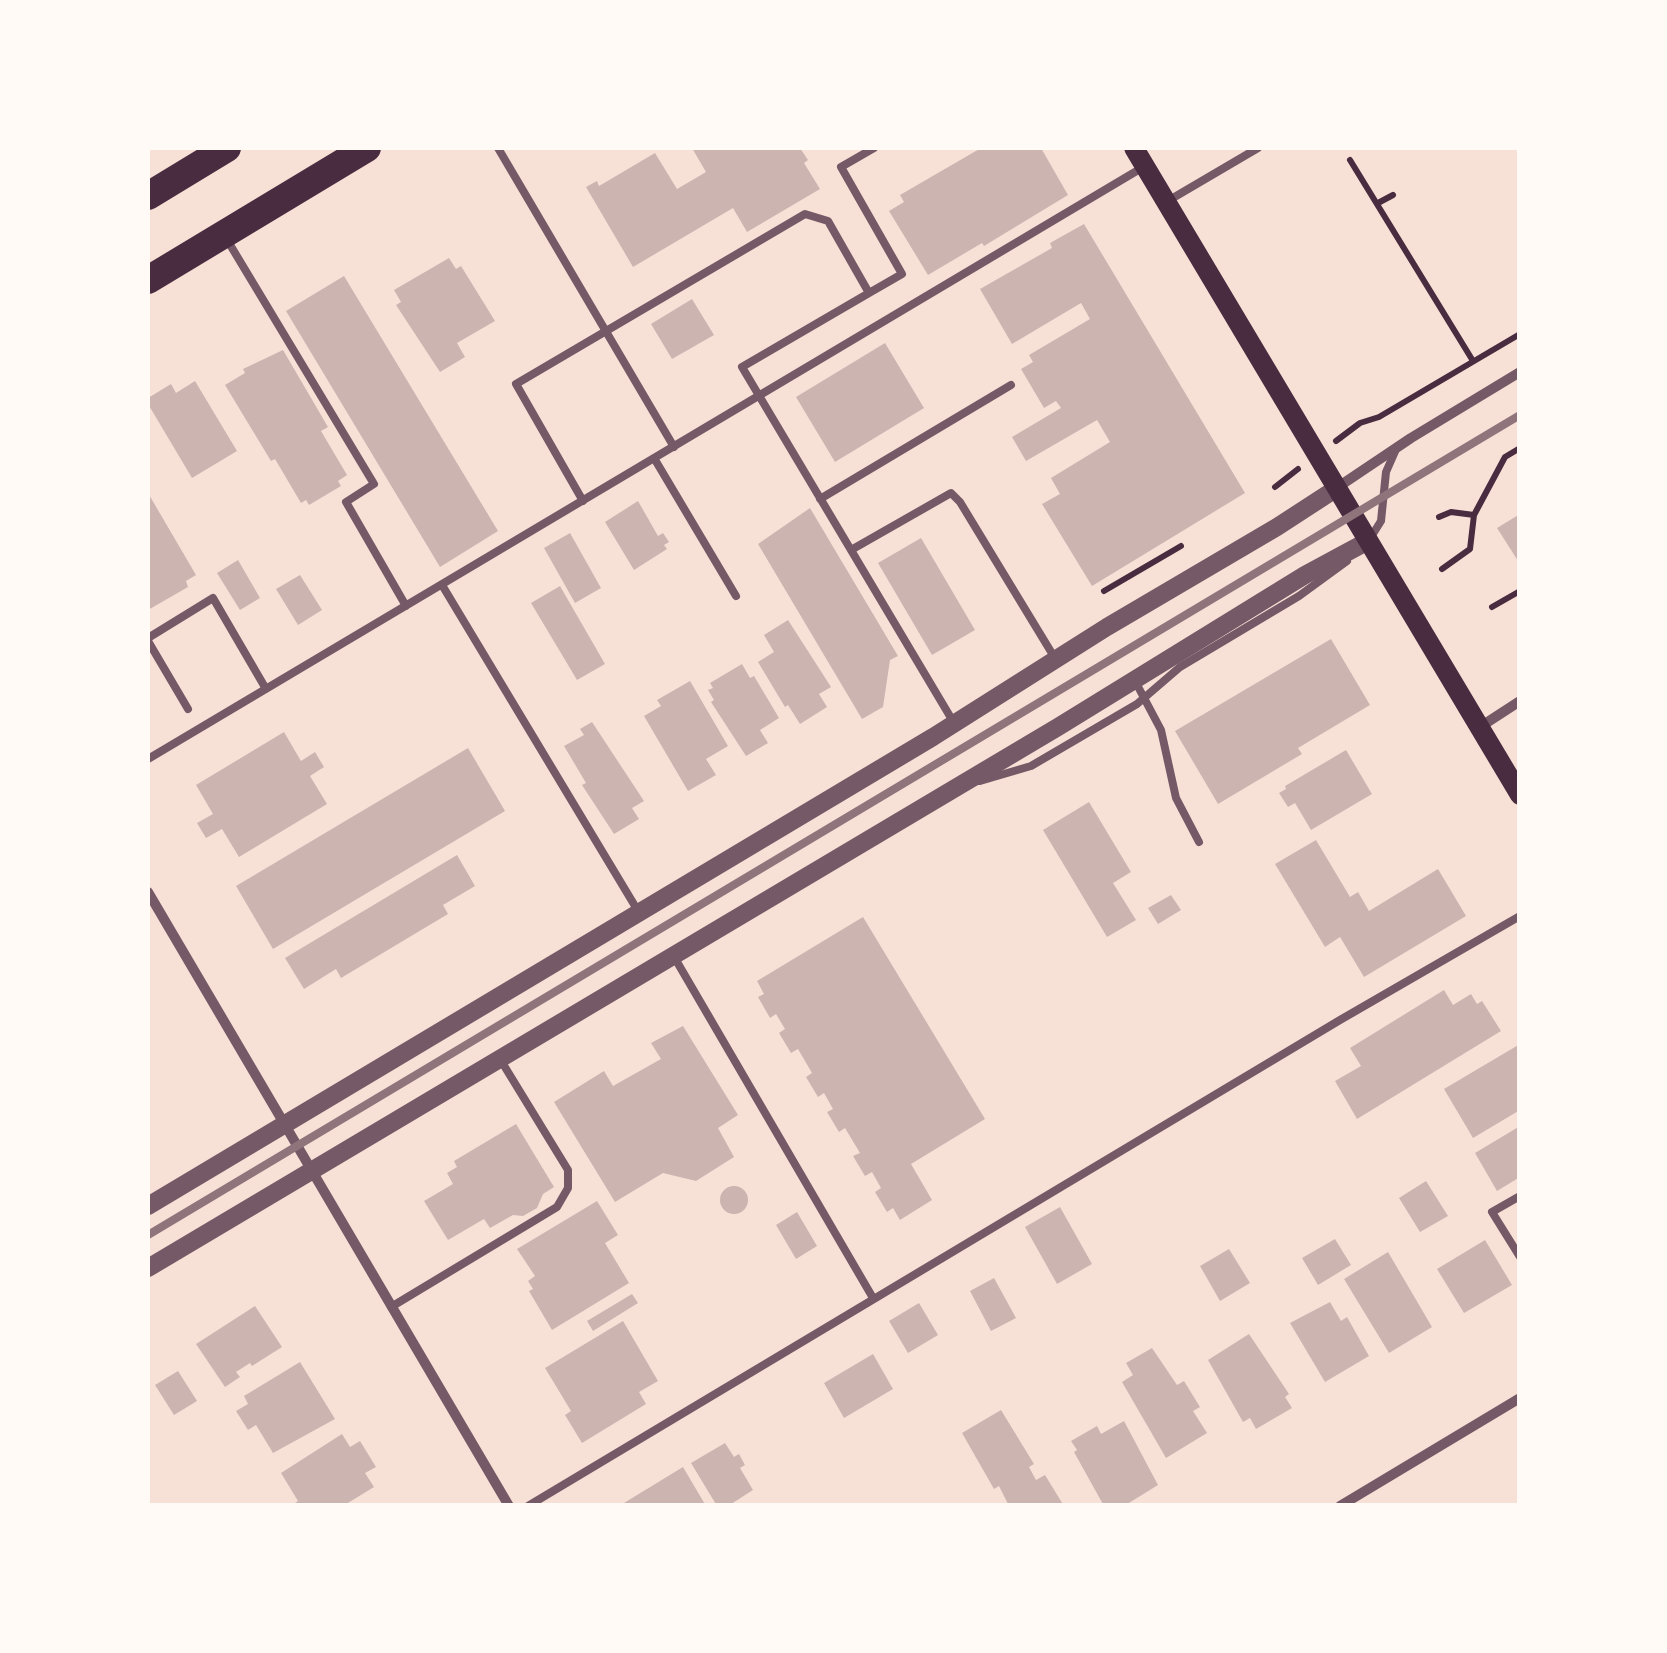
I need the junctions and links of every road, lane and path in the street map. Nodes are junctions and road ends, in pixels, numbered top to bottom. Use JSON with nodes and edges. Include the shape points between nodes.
{"nodes":[{"id":1,"x":227,"y":148,"type":"edge"},
{"id":2,"x":367,"y":148,"type":"edge"},
{"id":3,"x":498,"y":148,"type":"edge"},
{"id":4,"x":874,"y":148,"type":"edge"},
{"id":5,"x":1134,"y":148,"type":"edge"},
{"id":6,"x":1258,"y":148,"type":"edge"},
{"id":7,"x":1350,"y":160,"type":"dead end"},
{"id":8,"x":1145,"y":166,"type":"junction"},
{"id":9,"x":1393,"y":194,"type":"dead end"},
{"id":10,"x":150,"y":197,"type":"edge"},
{"id":11,"x":1166,"y":202,"type":"junction"},
{"id":12,"x":1378,"y":203,"type":"junction"},
{"id":13,"x":224,"y":233,"type":"junction"},
{"id":14,"x":148,"y":280,"type":"edge"},
{"id":15,"x":868,"y":293,"type":"junction"},
{"id":16,"x":606,"y":331,"type":"junction"},
{"id":17,"x":1520,"y":334,"type":"edge"},
{"id":18,"x":1473,"y":362,"type":"junction"},
{"id":19,"x":1520,"y":372,"type":"edge"},
{"id":20,"x":1011,"y":385,"type":"dead end"},
{"id":21,"x":758,"y":396,"type":"junction"},
{"id":22,"x":1360,"y":424,"type":"dead end"},
{"id":23,"x":674,"y":447,"type":"junction"},
{"id":24,"x":1398,"y":447,"type":"junction"},
{"id":25,"x":1520,"y":448,"type":"edge"},
{"id":26,"x":654,"y":458,"type":"junction"},
{"id":27,"x":1337,"y":488,"type":"junction"},
{"id":28,"x":820,"y":499,"type":"junction"},
{"id":29,"x":584,"y":500,"type":"junction"},
{"id":30,"x":1474,"y":515,"type":"junction"},
{"id":31,"x":1439,"y":518,"type":"dead end"},
{"id":32,"x":1368,"y":541,"type":"junction"},
{"id":33,"x":1182,"y":546,"type":"dead end"},
{"id":34,"x":850,"y":550,"type":"junction"},
{"id":35,"x":1442,"y":568,"type":"dead end"},
{"id":36,"x":442,"y":584,"type":"junction"},
{"id":37,"x":1104,"y":591,"type":"dead end"},
{"id":38,"x":1520,"y":592,"type":"edge"},
{"id":39,"x":736,"y":596,"type":"dead end"},
{"id":40,"x":406,"y":606,"type":"junction"},
{"id":41,"x":1492,"y":607,"type":"dead end"},
{"id":42,"x":148,"y":640,"type":"edge"},
{"id":43,"x":1056,"y":660,"type":"junction"},
{"id":44,"x":1134,"y":679,"type":"junction"},
{"id":45,"x":266,"y":689,"type":"junction"},
{"id":46,"x":1145,"y":698,"type":"junction"},
{"id":47,"x":1520,"y":701,"type":"edge"},
{"id":48,"x":188,"y":709,"type":"dead end"},
{"id":49,"x":954,"y":723,"type":"junction"},
{"id":50,"x":1479,"y":727,"type":"junction"},
{"id":51,"x":148,"y":759,"type":"edge"},
{"id":52,"x":947,"y":792,"type":"junction"},
{"id":53,"x":1520,"y":796,"type":"edge"},
{"id":54,"x":1199,"y":842,"type":"dead end"},
{"id":55,"x":148,"y":892,"type":"edge"},
{"id":56,"x":640,"y":914,"type":"junction"},
{"id":57,"x":1520,"y":916,"type":"edge"},
{"id":58,"x":673,"y":956,"type":"junction"},
{"id":59,"x":500,"y":1058,"type":"junction"},
{"id":60,"x":283,"y":1126,"type":"junction"},
{"id":61,"x":310,"y":1170,"type":"junction"},
{"id":62,"x":1520,"y":1196,"type":"edge"},
{"id":63,"x":148,"y":1206,"type":"edge"},
{"id":64,"x":1520,"y":1257,"type":"edge"},
{"id":65,"x":148,"y":1268,"type":"edge"},
{"id":66,"x":873,"y":1298,"type":"junction"},
{"id":67,"x":391,"y":1307,"type":"junction"},
{"id":68,"x":1520,"y":1398,"type":"edge"},
{"id":69,"x":509,"y":1506,"type":"edge"},
{"id":70,"x":528,"y":1506,"type":"edge"},
{"id":71,"x":1340,"y":1506,"type":"edge"}],
"edges":[{"from":1,"to":10,"type":"highway"},
{"from":2,"to":13,"type":"highway"},
{"from":3,"to":16,"type":"lane"},
{"from":4,"to":15,"type":"lane","via":[[841,167],[902,274]]},
{"from":5,"to":8,"type":"main road"},
{"from":6,"to":11,"type":"lane"},
{"from":7,"to":12,"type":"path"},
{"from":8,"to":11,"type":"main road"},
{"from":8,"to":21,"type":"lane"},
{"from":9,"to":12,"type":"path"},
{"from":11,"to":27,"type":"main road"},
{"from":12,"to":18,"type":"path"},
{"from":13,"to":14,"type":"highway"},
{"from":13,"to":40,"type":"lane","via":[[374,484],[346,502]]},
{"from":15,"to":16,"type":"lane","via":[[828,222],[804,214]]},
{"from":15,"to":21,"type":"lane","via":[[742,367]]},
{"from":16,"to":23,"type":"lane"},
{"from":16,"to":29,"type":"lane","via":[[516,384]]},
{"from":17,"to":18,"type":"path"},
{"from":18,"to":22,"type":"path"},
{"from":19,"to":24,"type":"street"},
{"from":20,"to":28,"type":"lane"},
{"from":21,"to":23,"type":"lane"},
{"from":21,"to":28,"type":"lane"},
{"from":23,"to":26,"type":"lane"},
{"from":24,"to":27,"type":"street"},
{"from":24,"to":32,"type":"lane","via":[[1386,472],[1381,522]]},
{"from":25,"to":30,"type":"path","via":[[1505,457]]},
{"from":26,"to":29,"type":"lane"},
{"from":26,"to":39,"type":"lane"},
{"from":27,"to":32,"type":"main road"},
{"from":27,"to":43,"type":"street"},
{"from":28,"to":34,"type":"lane"},
{"from":29,"to":36,"type":"lane"},
{"from":30,"to":31,"type":"path"},
{"from":30,"to":35,"type":"path","via":[[1470,550]]},
{"from":32,"to":44,"type":"street"},
{"from":32,"to":46,"type":"lane","via":[[1299,596],[1180,667]]},
{"from":32,"to":50,"type":"main road"},
{"from":33,"to":37,"type":"path"},
{"from":34,"to":43,"type":"lane","via":[[951,493]]},
{"from":34,"to":49,"type":"lane"},
{"from":36,"to":40,"type":"lane"},
{"from":36,"to":56,"type":"lane"},
{"from":38,"to":41,"type":"path"},
{"from":40,"to":45,"type":"lane"},
{"from":42,"to":45,"type":"lane","via":[[213,598]]},
{"from":42,"to":48,"type":"lane"},
{"from":43,"to":49,"type":"street"},
{"from":44,"to":46,"type":"lane"},
{"from":44,"to":52,"type":"street"},
{"from":45,"to":51,"type":"lane"},
{"from":46,"to":52,"type":"lane","via":[[1031,766]]},
{"from":46,"to":54,"type":"lane","via":[[1161,730],[1176,798]]},
{"from":47,"to":50,"type":"street"},
{"from":49,"to":56,"type":"street"},
{"from":50,"to":53,"type":"main road"},
{"from":52,"to":58,"type":"street"},
{"from":55,"to":60,"type":"street"},
{"from":56,"to":60,"type":"street"},
{"from":57,"to":66,"type":"lane"},
{"from":58,"to":59,"type":"street"},
{"from":58,"to":66,"type":"lane"},
{"from":59,"to":61,"type":"street"},
{"from":59,"to":67,"type":"lane","via":[[568,1170],[568,1188],[548,1214]]},
{"from":60,"to":61,"type":"street"},
{"from":60,"to":63,"type":"street"},
{"from":61,"to":65,"type":"street"},
{"from":61,"to":67,"type":"street"},
{"from":62,"to":64,"type":"lane","via":[[1492,1212]]},
{"from":66,"to":70,"type":"lane"},
{"from":67,"to":69,"type":"street"},
{"from":68,"to":71,"type":"street"}]}
